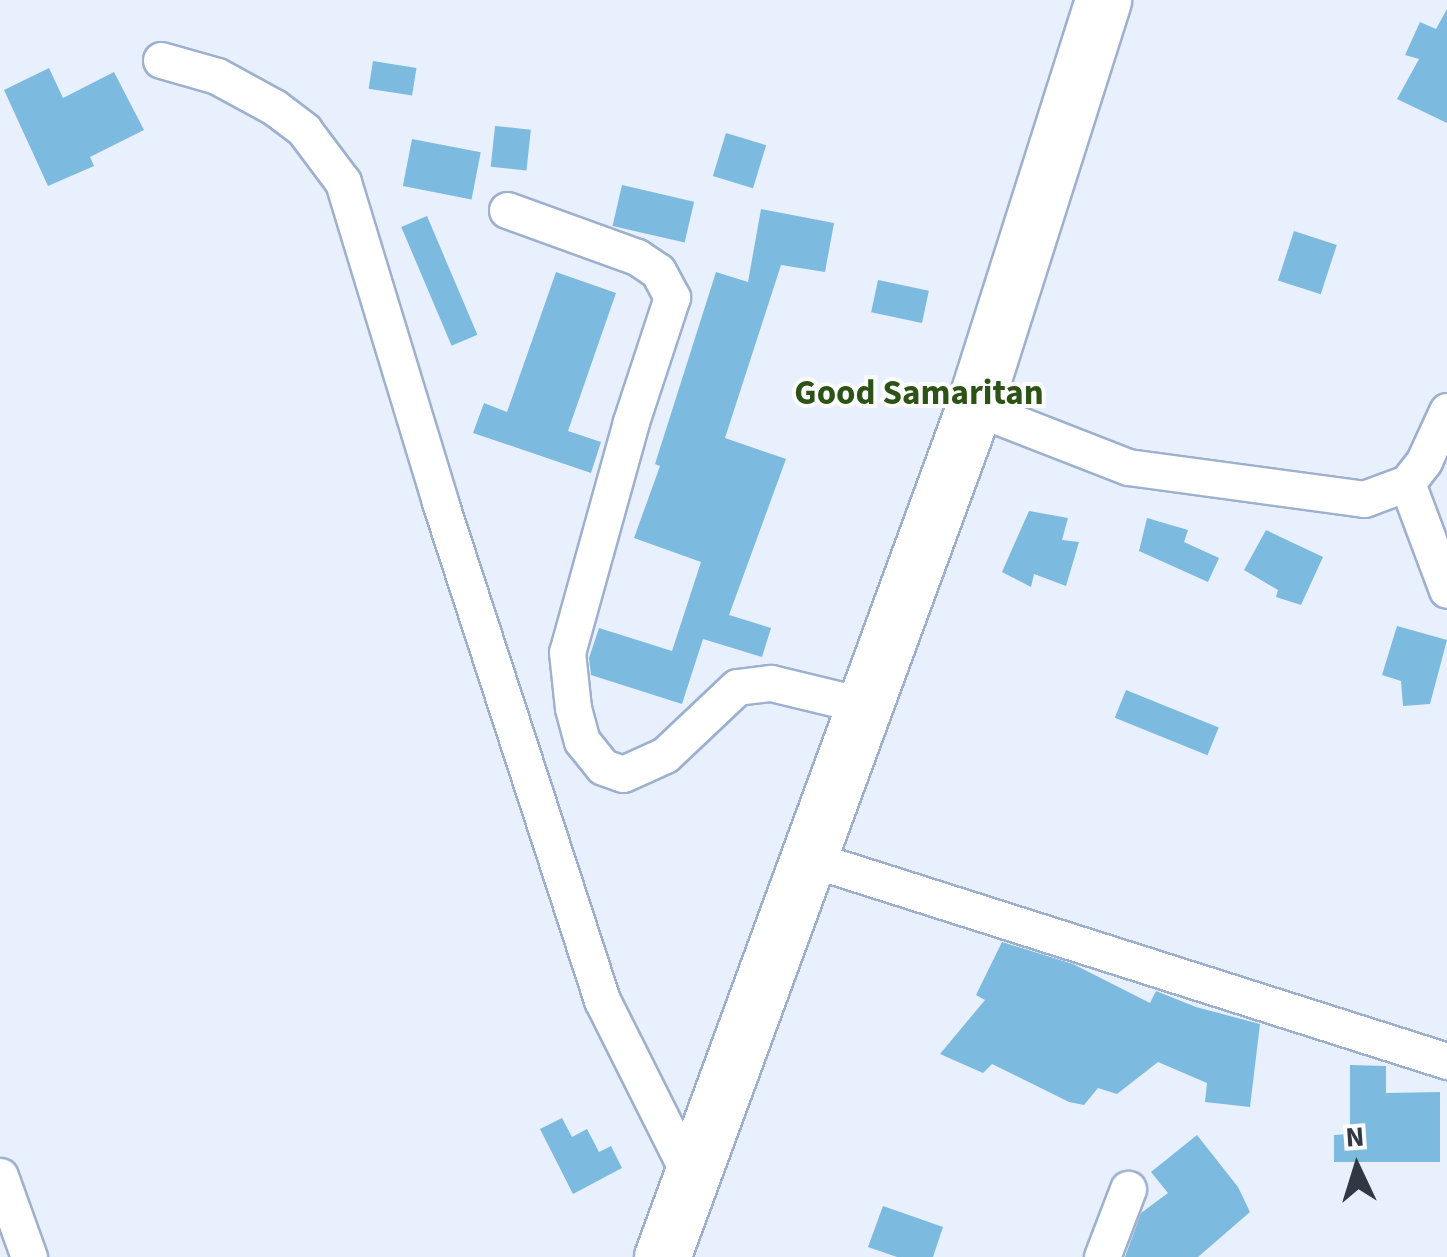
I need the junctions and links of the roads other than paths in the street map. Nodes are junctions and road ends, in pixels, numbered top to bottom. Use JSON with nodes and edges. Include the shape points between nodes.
{"nodes":[{"id":1,"x":1103,"y":0,"type":"edge"},
{"id":2,"x":161,"y":60,"type":"dead end"},
{"id":3,"x":508,"y":210,"type":"dead end"},
{"id":4,"x":974,"y":407,"type":"junction"},
{"id":5,"x":1447,"y":411,"type":"edge"},
{"id":6,"x":1407,"y":482,"type":"junction"},
{"id":7,"x":1447,"y":590,"type":"edge"},
{"id":8,"x":866,"y":706,"type":"junction"},
{"id":9,"x":810,"y":858,"type":"junction"},
{"id":10,"x":1447,"y":1061,"type":"edge"},
{"id":11,"x":0,"y":1176,"type":"edge"},
{"id":12,"x":690,"y":1176,"type":"junction"},
{"id":13,"x":1128,"y":1189,"type":"dead end"},
{"id":14,"x":29,"y":1257,"type":"edge"},
{"id":15,"x":662,"y":1257,"type":"edge"},
{"id":16,"x":1102,"y":1257,"type":"edge"}],
"edges":[{"from":1,"to":4,"type":"highway"},
{"from":2,"to":12,"type":"street","via":[[217,76],[274,107],[304,130],[343,182],[602,1000]]},
{"from":3,"to":8,"type":"street","via":[[637,257],[658,271],[672,296],[567,652],[582,741],[603,768],[623,774],[665,755],[737,687],[771,683]]},
{"from":4,"to":6,"type":"street","via":[[1128,467],[1336,498],[1364,499]]},
{"from":4,"to":8,"type":"highway"},
{"from":5,"to":6,"type":"street"},
{"from":6,"to":7,"type":"street"},
{"from":8,"to":9,"type":"highway"},
{"from":9,"to":10,"type":"street"},
{"from":9,"to":12,"type":"highway"},
{"from":11,"to":14,"type":"street"},
{"from":12,"to":15,"type":"highway"},
{"from":13,"to":16,"type":"street"}]}
